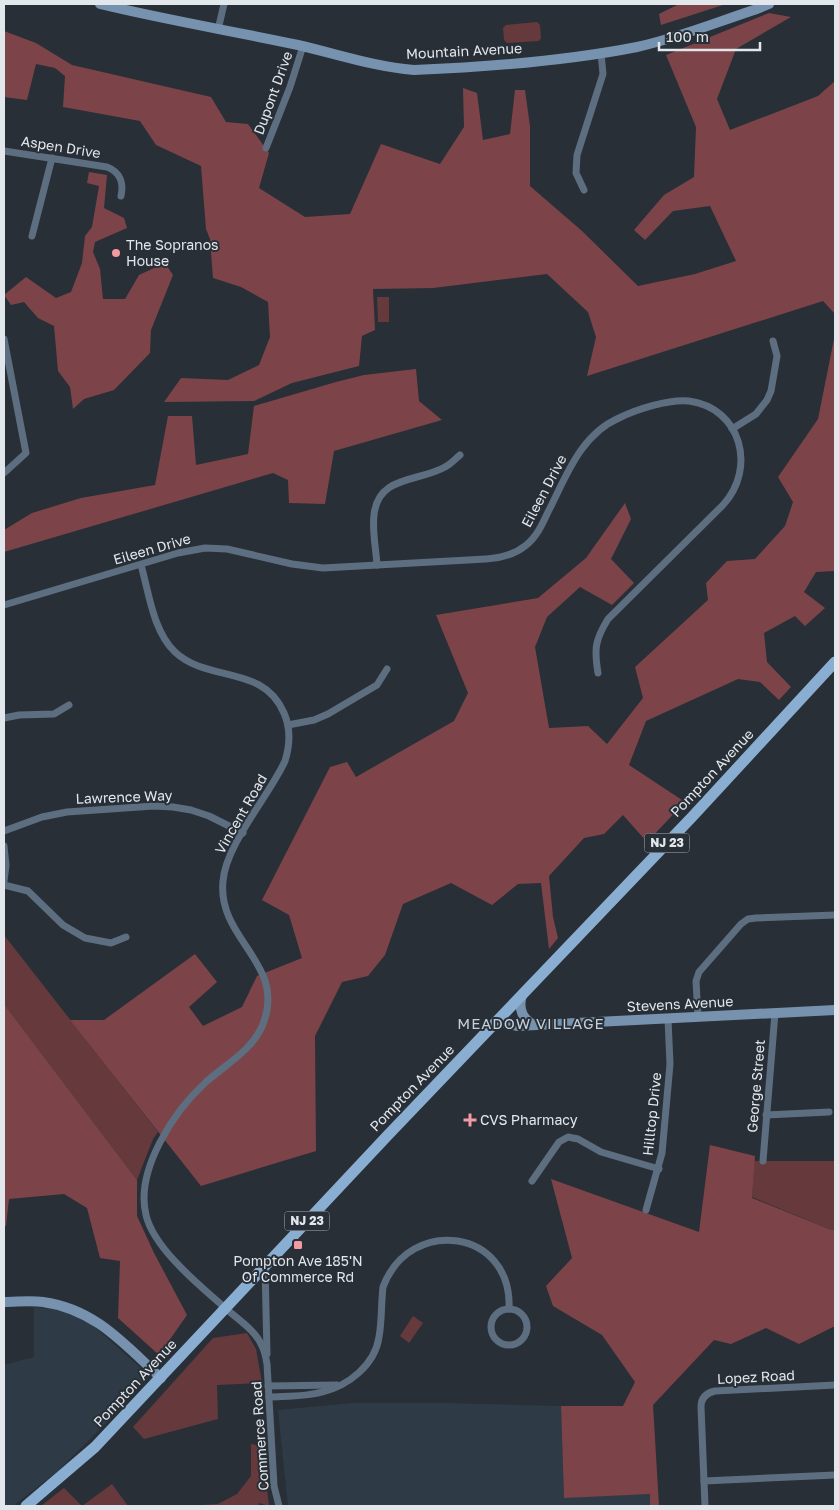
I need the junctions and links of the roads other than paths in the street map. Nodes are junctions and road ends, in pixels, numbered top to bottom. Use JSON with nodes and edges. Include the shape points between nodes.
{"nodes":[{"id":1,"x":100,"y":4,"type":"edge"},
{"id":2,"x":224,"y":4,"type":"edge"},
{"id":3,"x":769,"y":4,"type":"edge"},
{"id":4,"x":218,"y":30,"type":"junction"},
{"id":5,"x":303,"y":46,"type":"junction"},
{"id":6,"x":601,"y":53,"type":"junction"},
{"id":7,"x":266,"y":148,"type":"dead end"},
{"id":8,"x":4,"y":151,"type":"edge"},
{"id":9,"x":52,"y":158,"type":"junction"},
{"id":10,"x":584,"y":190,"type":"dead end"},
{"id":11,"x":122,"y":196,"type":"dead end"},
{"id":12,"x":32,"y":236,"type":"dead end"},
{"id":13,"x":4,"y":339,"type":"edge"},
{"id":14,"x":772,"y":341,"type":"dead end"},
{"id":15,"x":6,"y":362,"type":"edge"},
{"id":16,"x":732,"y":429,"type":"junction"},
{"id":17,"x":460,"y":455,"type":"dead end"},
{"id":18,"x":4,"y":473,"type":"edge"},
{"id":19,"x":141,"y":565,"type":"junction"},
{"id":20,"x":377,"y":565,"type":"junction"},
{"id":21,"x":4,"y":606,"type":"edge"},
{"id":22,"x":835,"y":662,"type":"edge"},
{"id":23,"x":387,"y":669,"type":"dead end"},
{"id":24,"x":598,"y":673,"type":"dead end"},
{"id":25,"x":70,"y":705,"type":"dead end"},
{"id":26,"x":4,"y":718,"type":"edge"},
{"id":27,"x":288,"y":725,"type":"junction"},
{"id":28,"x":4,"y":832,"type":"edge"},
{"id":29,"x":242,"y":833,"type":"junction"},
{"id":30,"x":4,"y":846,"type":"edge"},
{"id":31,"x":4,"y":881,"type":"edge"},
{"id":32,"x":4,"y":885,"type":"edge"},
{"id":33,"x":835,"y":915,"type":"edge"},
{"id":34,"x":126,"y":938,"type":"dead end"},
{"id":35,"x":522,"y":995,"type":"junction"},
{"id":36,"x":835,"y":1010,"type":"edge"},
{"id":37,"x":774,"y":1013,"type":"junction"},
{"id":38,"x":698,"y":1017,"type":"junction"},
{"id":39,"x":668,"y":1019,"type":"junction"},
{"id":40,"x":497,"y":1021,"type":"junction"},
{"id":41,"x":534,"y":1025,"type":"junction"},
{"id":42,"x":829,"y":1112,"type":"dead end"},
{"id":43,"x":766,"y":1115,"type":"junction"},
{"id":44,"x":763,"y":1161,"type":"dead end"},
{"id":45,"x":659,"y":1169,"type":"junction"},
{"id":46,"x":532,"y":1181,"type":"dead end"},
{"id":47,"x":646,"y":1210,"type":"dead end"},
{"id":48,"x":265,"y":1266,"type":"junction"},
{"id":49,"x":4,"y":1302,"type":"edge"},
{"id":50,"x":226,"y":1308,"type":"junction"},
{"id":51,"x":509,"y":1309,"type":"junction"},
{"id":52,"x":267,"y":1364,"type":"junction"},
{"id":53,"x":161,"y":1378,"type":"junction"},
{"id":54,"x":835,"y":1385,"type":"edge"},
{"id":55,"x":268,"y":1386,"type":"junction"},
{"id":56,"x":340,"y":1386,"type":"junction"},
{"id":57,"x":269,"y":1397,"type":"junction"},
{"id":58,"x":835,"y":1475,"type":"edge"},
{"id":59,"x":704,"y":1481,"type":"junction"},
{"id":60,"x":26,"y":1506,"type":"edge"},
{"id":61,"x":279,"y":1506,"type":"edge"},
{"id":62,"x":705,"y":1506,"type":"edge"}],
"edges":[{"from":1,"to":4,"type":"street","name":"Mountain Avenue"},
{"from":2,"to":4,"type":"street"},
{"from":3,"to":6,"type":"street","name":"Mountain Avenue","via":[[664,40]]},
{"from":4,"to":5,"type":"street","name":"Mountain Avenue"},
{"from":5,"to":6,"type":"street","name":"Mountain Avenue","via":[[414,70],[552,60]]},
{"from":5,"to":7,"type":"street","name":"Dupont Drive"},
{"from":6,"to":10,"type":"street","via":[[603,74],[577,156],[576,173]]},
{"from":8,"to":9,"type":"street","name":"Aspen Drive"},
{"from":9,"to":11,"type":"street","name":"Aspen Drive","via":[[111,168],[122,180]]},
{"from":9,"to":12,"type":"street"},
{"from":13,"to":15,"type":"street"},
{"from":14,"to":16,"type":"street","via":[[777,356],[767,400],[756,414]]},
{"from":15,"to":18,"type":"street","via":[[26,453]]},
{"from":16,"to":20,"type":"street","name":"Eileen Drive","via":[[714,410],[690,401],[664,403],[624,416],[603,426],[584,444],[541,528],[524,548],[493,559]]},
{"from":16,"to":24,"type":"street","name":"Eileen Drive","via":[[742,458],[735,489],[724,505],[608,618],[594,654]]},
{"from":17,"to":20,"type":"street","via":[[445,467],[399,482],[381,496],[374,520]]},
{"from":19,"to":20,"type":"street","name":"Eileen Drive","via":[[186,551],[216,548],[312,567]]},
{"from":19,"to":21,"type":"street","name":"Eileen Drive"},
{"from":19,"to":27,"type":"street","name":"Vincent Road","via":[[159,628],[175,652],[194,665],[262,686],[280,706]]},
{"from":22,"to":35,"type":"main road","name":"Pompton Avenue","number":"NJ 23"},
{"from":23,"to":27,"type":"street","via":[[377,685],[328,714]]},
{"from":25,"to":26,"type":"street","via":[[54,714]]},
{"from":27,"to":29,"type":"street","name":"Vincent Road","via":[[289,747],[285,761]]},
{"from":28,"to":29,"type":"street","name":"Lawrence Way","via":[[42,817],[67,812],[154,806],[192,810]]},
{"from":29,"to":50,"type":"street","name":"Vincent Road","via":[[226,864],[223,897],[230,922],[263,973],[268,995],[266,1018],[251,1043],[205,1082],[174,1119],[154,1157],[144,1193],[146,1217],[159,1242]]},
{"from":30,"to":31,"type":"street"},
{"from":32,"to":34,"type":"street","via":[[28,891],[64,925],[85,938],[111,943]]},
{"from":33,"to":38,"type":"street","via":[[744,921],[699,972],[696,981]]},
{"from":35,"to":40,"type":"main road","name":"Pompton Avenue","number":"NJ 23"},
{"from":35,"to":41,"type":"street","via":[[522,1014]]},
{"from":36,"to":37,"type":"street","name":"Stevens Avenue"},
{"from":37,"to":38,"type":"street","name":"Stevens Avenue"},
{"from":37,"to":43,"type":"street","name":"George Street"},
{"from":38,"to":39,"type":"street","name":"Stevens Avenue"},
{"from":39,"to":41,"type":"street","name":"Stevens Avenue"},
{"from":39,"to":45,"type":"street","name":"Hilltop Drive","via":[[670,1064]]},
{"from":40,"to":41,"type":"street","name":"Stevens Avenue","via":[[517,1026]]},
{"from":40,"to":48,"type":"main road","name":"Pompton Avenue","number":"NJ 23"},
{"from":42,"to":43,"type":"street"},
{"from":43,"to":44,"type":"street","name":"George Street"},
{"from":45,"to":46,"type":"street","via":[[601,1152],[568,1137],[559,1142]]},
{"from":45,"to":47,"type":"street","name":"Hilltop Drive"},
{"from":48,"to":50,"type":"main road","name":"Pompton Avenue","number":"NJ 23"},
{"from":48,"to":52,"type":"street","name":"Commerce Road"},
{"from":49,"to":53,"type":"street","via":[[59,1304],[83,1313],[111,1332]]},
{"from":50,"to":52,"type":"street","name":"Commerce Road","via":[[255,1335]]},
{"from":50,"to":53,"type":"main road","name":"Pompton Avenue","number":"NJ 23"},
{"from":51,"to":51,"type":"street","via":[[498,1313],[492,1329],[497,1339],[507,1345],[523,1339],[527,1328],[520,1312]]},
{"from":51,"to":56,"type":"street","via":[[505,1280],[495,1262],[484,1252],[466,1242],[452,1240],[418,1246],[400,1260],[386,1280],[379,1337],[373,1355],[358,1374]]},
{"from":52,"to":55,"type":"street","name":"Commerce Road"},
{"from":53,"to":60,"type":"main road","name":"Pompton Avenue","number":"NJ 23","via":[[95,1447]]},
{"from":54,"to":59,"type":"street","name":"Lopez Road","via":[[708,1393],[701,1407]]},
{"from":55,"to":56,"type":"street"},
{"from":55,"to":57,"type":"street","name":"Commerce Road"},
{"from":56,"to":57,"type":"street","via":[[323,1392]]},
{"from":57,"to":61,"type":"street","name":"Commerce Road","via":[[274,1486]]},
{"from":58,"to":59,"type":"street"},
{"from":59,"to":62,"type":"street"}]}
